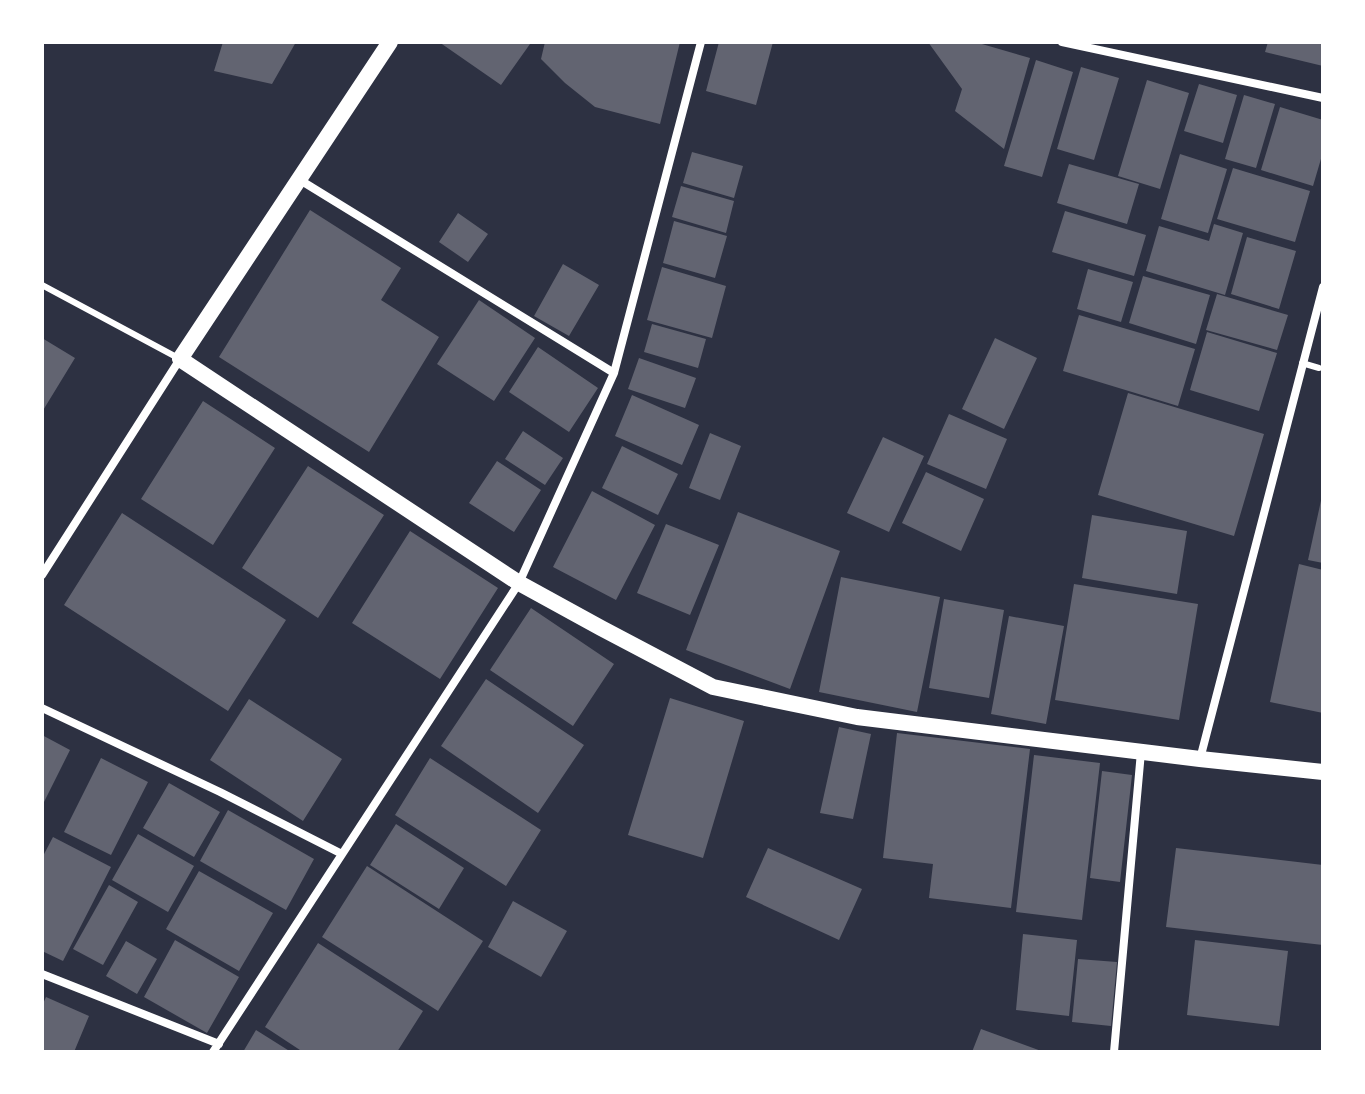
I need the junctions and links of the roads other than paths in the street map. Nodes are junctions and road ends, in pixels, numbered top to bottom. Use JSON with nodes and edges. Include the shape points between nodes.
{"nodes":[{"id":1,"x":390,"y":42,"type":"edge"},
{"id":2,"x":701,"y":42,"type":"edge"},
{"id":3,"x":1062,"y":42,"type":"edge"},
{"id":4,"x":1323,"y":98,"type":"edge"},
{"id":5,"x":300,"y":180,"type":"junction"},
{"id":6,"x":42,"y":285,"type":"edge"},
{"id":7,"x":1323,"y":287,"type":"edge"},
{"id":8,"x":180,"y":359,"type":"junction"},
{"id":9,"x":1302,"y":363,"type":"junction"},
{"id":10,"x":1319,"y":368,"type":"dead end"},
{"id":11,"x":614,"y":373,"type":"junction"},
{"id":12,"x":42,"y":575,"type":"edge"},
{"id":13,"x":519,"y":583,"type":"junction"},
{"id":14,"x":42,"y":708,"type":"edge"},
{"id":15,"x":1142,"y":751,"type":"junction"},
{"id":16,"x":1200,"y":759,"type":"junction"},
{"id":17,"x":1323,"y":772,"type":"edge"},
{"id":18,"x":342,"y":854,"type":"junction"},
{"id":19,"x":42,"y":974,"type":"edge"},
{"id":20,"x":216,"y":1048,"type":"edge"},
{"id":21,"x":1114,"y":1052,"type":"edge"}],
"edges":[{"from":1,"to":5,"type":"main road"},
{"from":2,"to":11,"type":"street"},
{"from":3,"to":4,"type":"street"},
{"from":5,"to":8,"type":"main road"},
{"from":5,"to":11,"type":"street"},
{"from":6,"to":8,"type":"lane"},
{"from":7,"to":9,"type":"street"},
{"from":8,"to":12,"type":"street"},
{"from":8,"to":13,"type":"main road"},
{"from":9,"to":10,"type":"lane"},
{"from":9,"to":16,"type":"street"},
{"from":11,"to":13,"type":"street"},
{"from":13,"to":15,"type":"main road","via":[[713,687],[857,717]]},
{"from":13,"to":18,"type":"street"},
{"from":14,"to":18,"type":"street"},
{"from":15,"to":16,"type":"main road"},
{"from":15,"to":21,"type":"street"},
{"from":16,"to":17,"type":"main road"},
{"from":18,"to":20,"type":"street"},
{"from":19,"to":20,"type":"street"}]}
